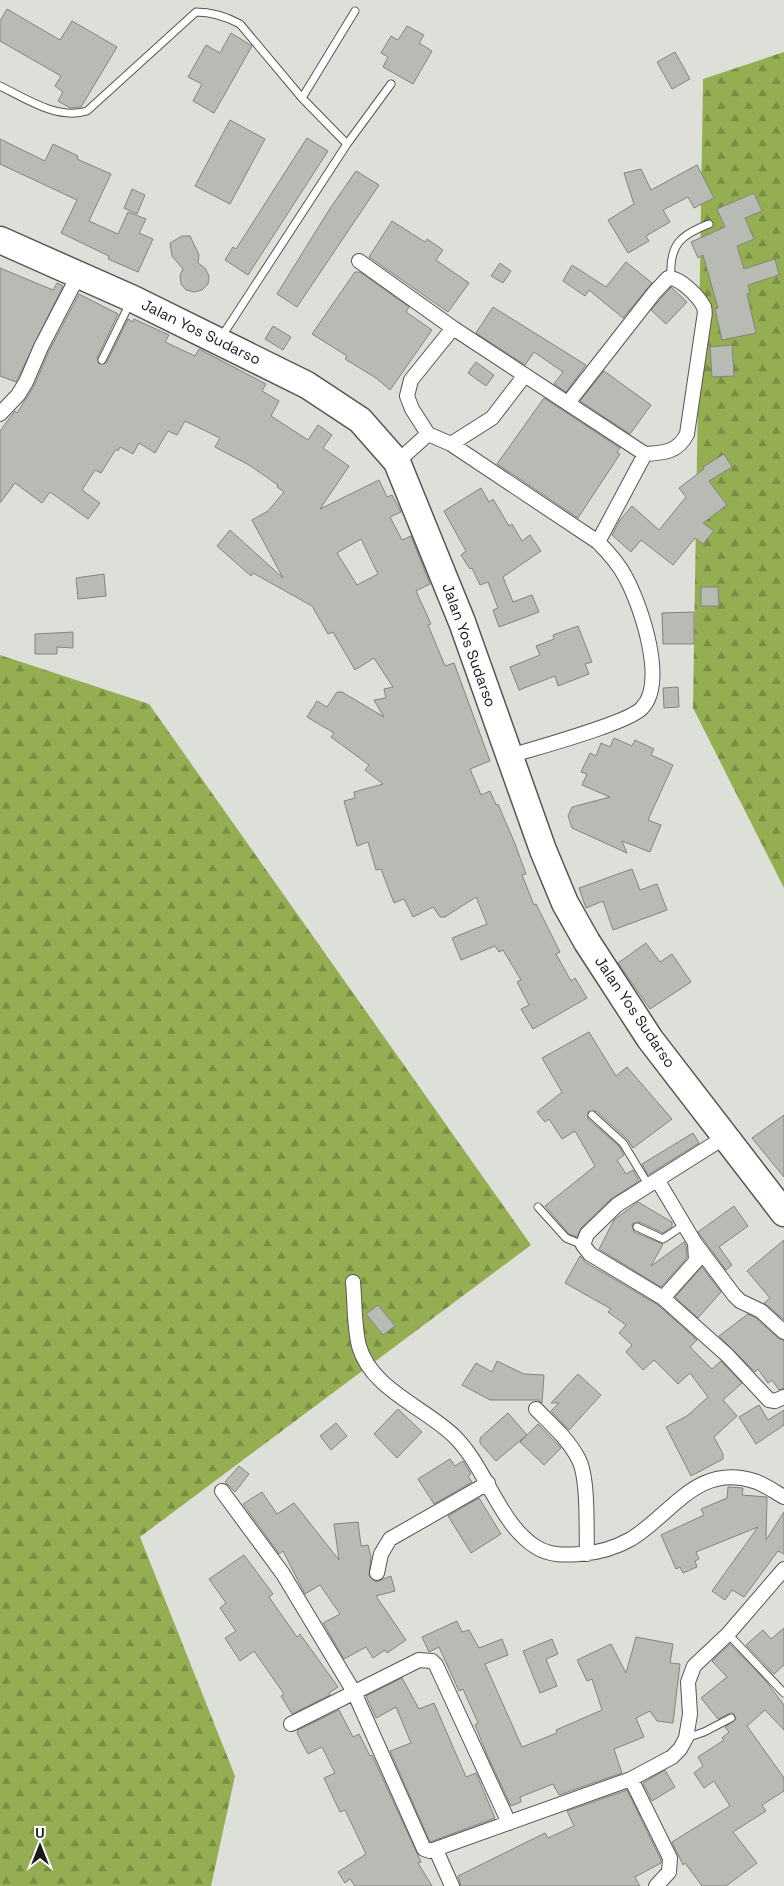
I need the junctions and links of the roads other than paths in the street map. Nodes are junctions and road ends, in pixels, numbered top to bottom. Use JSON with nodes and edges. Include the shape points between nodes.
{"nodes":[{"id":1,"x":355,"y":11,"type":"dead end"},
{"id":2,"x":391,"y":84,"type":"dead end"},
{"id":3,"x":0,"y":86,"type":"edge"},
{"id":4,"x":302,"y":98,"type":"junction"},
{"id":5,"x":347,"y":144,"type":"junction"},
{"id":6,"x":709,"y":224,"type":"dead end"},
{"id":7,"x":0,"y":240,"type":"edge"},
{"id":8,"x":359,"y":261,"type":"dead end"},
{"id":9,"x":79,"y":274,"type":"junction"},
{"id":10,"x":671,"y":278,"type":"junction"},
{"id":11,"x":132,"y":298,"type":"junction"},
{"id":12,"x":453,"y":328,"type":"junction"},
{"id":13,"x":218,"y":341,"type":"junction"},
{"id":14,"x":102,"y":360,"type":"dead end"},
{"id":15,"x":525,"y":375,"type":"junction"},
{"id":16,"x":568,"y":403,"type":"junction"},
{"id":17,"x":0,"y":414,"type":"edge"},
{"id":18,"x":428,"y":434,"type":"junction"},
{"id":19,"x":451,"y":444,"type":"junction"},
{"id":20,"x":646,"y":454,"type":"junction"},
{"id":21,"x":397,"y":462,"type":"junction"},
{"id":22,"x":598,"y":542,"type":"junction"},
{"id":23,"x":510,"y":756,"type":"junction"},
{"id":24,"x":592,"y":1114,"type":"dead end"},
{"id":25,"x":725,"y":1137,"type":"junction"},
{"id":26,"x":653,"y":1184,"type":"junction"},
{"id":27,"x":538,"y":1207,"type":"dead end"},
{"id":28,"x":784,"y":1213,"type":"edge"},
{"id":29,"x":684,"y":1225,"type":"junction"},
{"id":30,"x":637,"y":1227,"type":"dead end"},
{"id":31,"x":695,"y":1243,"type":"junction"},
{"id":32,"x":584,"y":1245,"type":"junction"},
{"id":33,"x":353,"y":1282,"type":"dead end"},
{"id":34,"x":663,"y":1298,"type":"junction"},
{"id":35,"x":782,"y":1328,"type":"edge"},
{"id":36,"x":784,"y":1397,"type":"edge"},
{"id":37,"x":536,"y":1409,"type":"dead end"},
{"id":38,"x":488,"y":1484,"type":"junction"},
{"id":39,"x":222,"y":1491,"type":"dead end"},
{"id":40,"x":784,"y":1498,"type":"edge"},
{"id":41,"x":587,"y":1554,"type":"junction"},
{"id":42,"x":784,"y":1568,"type":"edge"},
{"id":43,"x":377,"y":1573,"type":"dead end"},
{"id":44,"x":728,"y":1634,"type":"junction"},
{"id":45,"x":354,"y":1692,"type":"junction"},
{"id":46,"x":784,"y":1693,"type":"edge"},
{"id":47,"x":730,"y":1718,"type":"dead end"},
{"id":48,"x":291,"y":1724,"type":"dead end"},
{"id":49,"x":686,"y":1738,"type":"junction"},
{"id":50,"x":630,"y":1779,"type":"junction"},
{"id":51,"x":509,"y":1823,"type":"junction"},
{"id":52,"x":436,"y":1850,"type":"junction"},
{"id":53,"x":452,"y":1886,"type":"edge"},
{"id":54,"x":656,"y":1886,"type":"edge"}],
"edges":[{"from":1,"to":4,"type":"lane"},
{"from":2,"to":5,"type":"lane"},
{"from":3,"to":4,"type":"lane","via":[[49,110],[76,114],[87,111],[196,12],[205,12],[226,16],[240,24]]},
{"from":4,"to":5,"type":"lane"},
{"from":5,"to":13,"type":"lane"},
{"from":6,"to":10,"type":"lane","via":[[677,244],[670,265]]},
{"from":7,"to":9,"type":"highway","name":"Jalan Yos Sudarso"},
{"from":8,"to":12,"type":"street"},
{"from":9,"to":11,"type":"highway","name":"Jalan Yos Sudarso"},
{"from":9,"to":17,"type":"street","via":[[26,382]]},
{"from":10,"to":16,"type":"street","via":[[654,293]]},
{"from":10,"to":20,"type":"street","via":[[677,279],[699,300],[705,310],[704,319],[687,434],[675,450]]},
{"from":11,"to":13,"type":"highway","name":"Jalan Yos Sudarso"},
{"from":11,"to":14,"type":"lane"},
{"from":12,"to":15,"type":"street"},
{"from":12,"to":18,"type":"street","via":[[407,388],[406,396]]},
{"from":13,"to":21,"type":"highway","name":"Jalan Yos Sudarso","via":[[307,385],[360,420]]},
{"from":15,"to":16,"type":"street"},
{"from":15,"to":19,"type":"street","via":[[492,418]]},
{"from":16,"to":20,"type":"street"},
{"from":18,"to":19,"type":"street"},
{"from":18,"to":21,"type":"street"},
{"from":19,"to":22,"type":"street"},
{"from":20,"to":22,"type":"street"},
{"from":21,"to":23,"type":"highway","name":"Jalan Yos Sudarso","via":[[462,622]]},
{"from":22,"to":23,"type":"street","via":[[615,559],[635,596],[651,656],[653,682],[650,698],[642,709],[629,717]]},
{"from":23,"to":25,"type":"highway","name":"Jalan Yos Sudarso","via":[[543,850],[565,903],[587,942],[650,1038]]},
{"from":24,"to":26,"type":"lane","via":[[624,1143]]},
{"from":25,"to":26,"type":"street"},
{"from":25,"to":28,"type":"highway","name":"Jalan Yos Sudarso"},
{"from":26,"to":29,"type":"street"},
{"from":26,"to":32,"type":"street","via":[[617,1206],[587,1234]]},
{"from":27,"to":32,"type":"lane","via":[[566,1238]]},
{"from":29,"to":30,"type":"lane","via":[[663,1239]]},
{"from":29,"to":31,"type":"street"},
{"from":31,"to":34,"type":"street","via":[[696,1261]]},
{"from":31,"to":35,"type":"street","via":[[740,1301],[761,1311]]},
{"from":32,"to":34,"type":"street","via":[[590,1254]]},
{"from":33,"to":38,"type":"street","via":[[357,1335],[370,1370],[389,1388],[451,1433],[480,1467]]},
{"from":34,"to":36,"type":"street","via":[[727,1355],[769,1400]]},
{"from":37,"to":41,"type":"street","via":[[565,1439],[584,1474]]},
{"from":38,"to":41,"type":"street","via":[[515,1528],[531,1544],[553,1554]]},
{"from":38,"to":43,"type":"street","via":[[390,1539],[381,1554]]},
{"from":39,"to":45,"type":"street","via":[[283,1574]]},
{"from":40,"to":41,"type":"street","via":[[755,1481],[715,1478],[682,1496],[632,1538],[613,1548]]},
{"from":42,"to":44,"type":"street"},
{"from":44,"to":46,"type":"lane"},
{"from":44,"to":49,"type":"street","via":[[690,1673],[690,1714]]},
{"from":45,"to":48,"type":"street"},
{"from":45,"to":51,"type":"street","via":[[419,1660],[436,1664]]},
{"from":45,"to":52,"type":"street","via":[[424,1849]]},
{"from":47,"to":49,"type":"lane"},
{"from":49,"to":50,"type":"street","via":[[672,1757]]},
{"from":50,"to":51,"type":"street"},
{"from":50,"to":54,"type":"street","via":[[670,1858],[669,1872]]},
{"from":51,"to":52,"type":"street"},
{"from":52,"to":53,"type":"street"}]}
